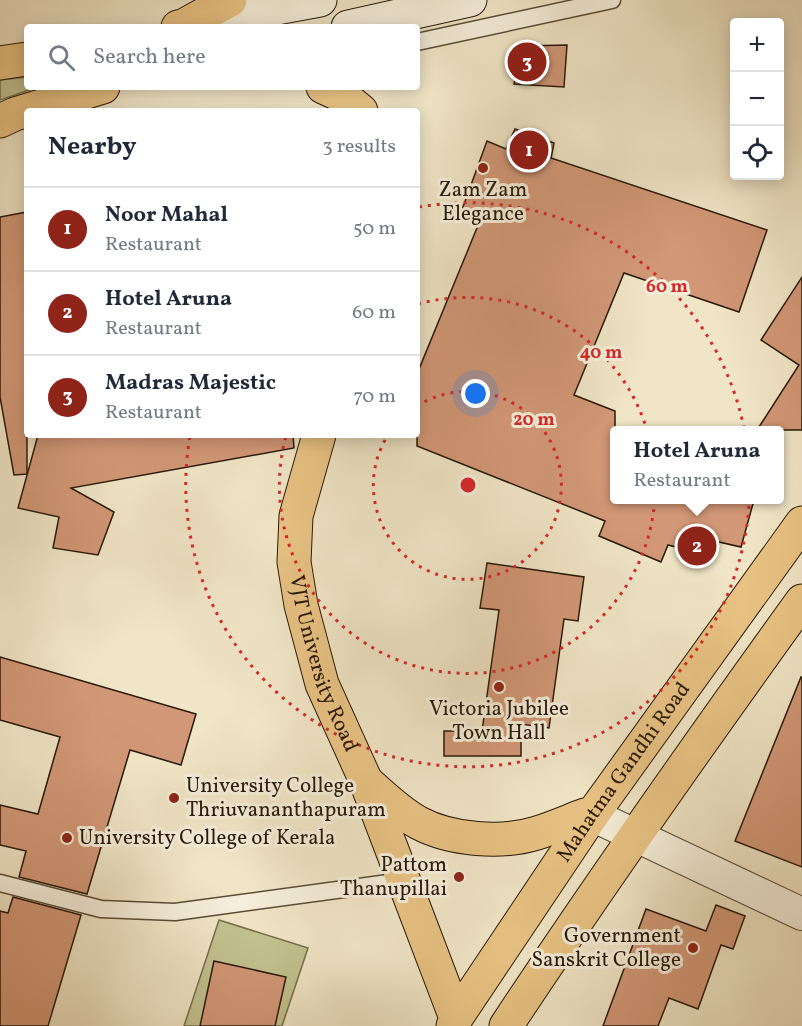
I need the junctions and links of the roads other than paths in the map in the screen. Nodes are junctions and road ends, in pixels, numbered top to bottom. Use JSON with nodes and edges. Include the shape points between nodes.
{"nodes":[{"id":1,"x":230,"y":0,"type":"edge"},
{"id":2,"x":320,"y":0,"type":"edge"},
{"id":3,"x":470,"y":0,"type":"edge"},
{"id":4,"x":612,"y":0,"type":"edge"},
{"id":5,"x":184,"y":24,"type":"edge"},
{"id":6,"x":191,"y":24,"type":"edge"},
{"id":7,"x":362,"y":24,"type":"edge"},
{"id":8,"x":420,"y":41,"type":"edge"},
{"id":9,"x":24,"y":59,"type":"edge"},
{"id":10,"x":0,"y":63,"type":"edge"},
{"id":11,"x":93,"y":90,"type":"edge"},
{"id":12,"x":330,"y":90,"type":"edge"},
{"id":13,"x":35,"y":108,"type":"edge"},
{"id":14,"x":357,"y":108,"type":"edge"},
{"id":15,"x":24,"y":111,"type":"edge"},
{"id":16,"x":0,"y":121,"type":"edge"},
{"id":17,"x":318,"y":438,"type":"edge"},
{"id":18,"x":802,"y":523,"type":"edge"},
{"id":19,"x":802,"y":601,"type":"edge"},
{"id":20,"x":365,"y":779,"type":"junction"},
{"id":21,"x":592,"y":815,"type":"junction"},
{"id":22,"x":634,"y":835,"type":"junction"},
{"id":23,"x":403,"y":881,"type":"junction"},
{"id":24,"x":0,"y":883,"type":"edge"},
{"id":25,"x":802,"y":914,"type":"edge"},
{"id":26,"x":455,"y":1022,"type":"edge"},
{"id":27,"x":506,"y":1026,"type":"edge"}],
"edges":[{"from":1,"to":5,"type":"main road"},
{"from":2,"to":6,"type":"main road"},
{"from":3,"to":7,"type":"main road"},
{"from":4,"to":8,"type":"lane"},
{"from":9,"to":10,"type":"main road"},
{"from":11,"to":13,"type":"main road"},
{"from":12,"to":14,"type":"main road"},
{"from":15,"to":16,"type":"main road"},
{"from":17,"to":20,"type":"main road","name":"VJT University Road","via":[[296,516],[294,561],[322,684]]},
{"from":18,"to":21,"type":"main road","name":"Mahatma Gandhi Road"},
{"from":19,"to":22,"type":"main road"},
{"from":20,"to":21,"type":"main road","via":[[420,824],[460,837],[501,839],[536,834]]},
{"from":20,"to":23,"type":"main road","name":"VJT University Road"},
{"from":21,"to":22,"type":"street"},
{"from":21,"to":26,"type":"main road","name":"Mahatma Gandhi Road"},
{"from":22,"to":25,"type":"street"},
{"from":22,"to":27,"type":"main road"},
{"from":23,"to":24,"type":"lane","via":[[175,912],[100,909]]},
{"from":23,"to":26,"type":"main road","name":"VJT University Road"}]}
